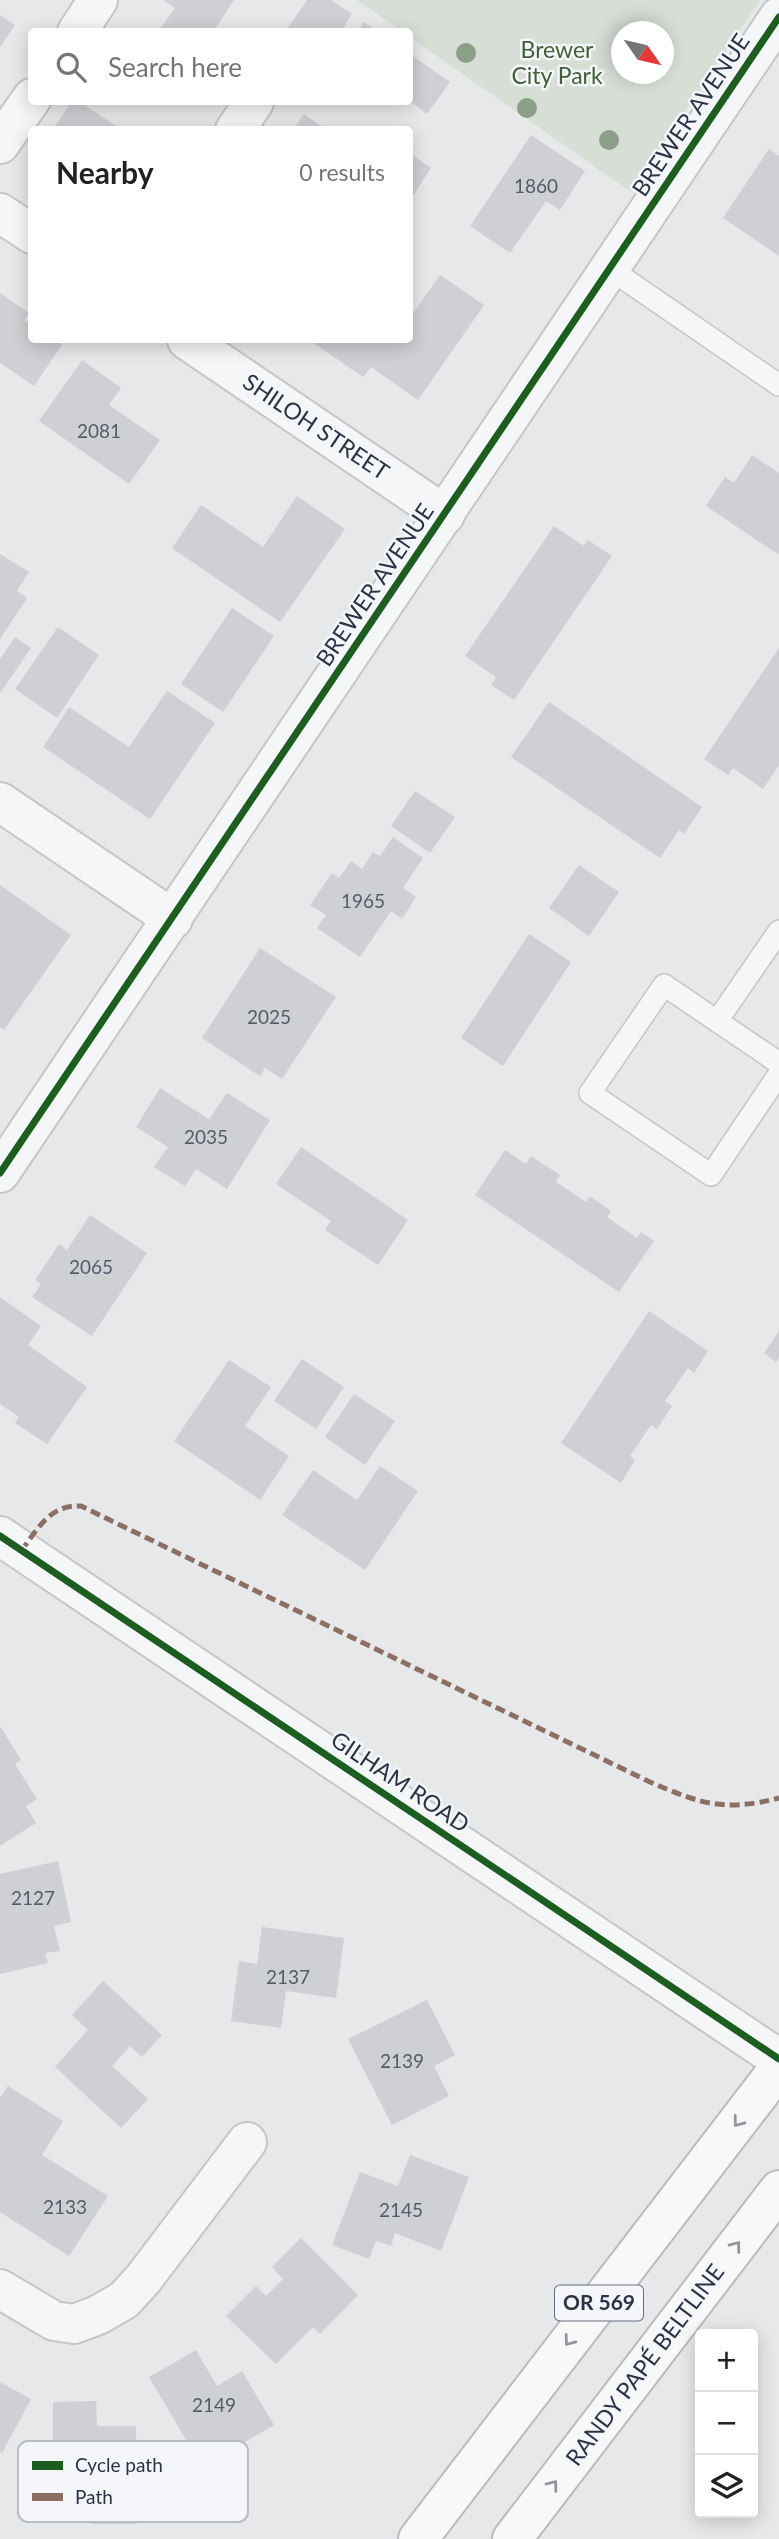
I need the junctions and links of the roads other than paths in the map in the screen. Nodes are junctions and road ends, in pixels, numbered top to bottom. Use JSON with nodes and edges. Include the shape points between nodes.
{"nodes":[{"id":1,"x":98,"y":0,"type":"edge"},
{"id":2,"x":779,"y":17,"type":"edge"},
{"id":3,"x":80,"y":28,"type":"edge"},
{"id":4,"x":766,"y":68,"type":"edge"},
{"id":5,"x":28,"y":104,"type":"edge"},
{"id":6,"x":252,"y":105,"type":"edge"},
{"id":7,"x":238,"y":126,"type":"edge"},
{"id":8,"x":0,"y":144,"type":"edge"},
{"id":9,"x":0,"y":213,"type":"edge"},
{"id":10,"x":28,"y":231,"type":"edge"},
{"id":11,"x":610,"y":269,"type":"junction"},
{"id":12,"x":191,"y":343,"type":"edge"},
{"id":13,"x":779,"y":385,"type":"edge"},
{"id":14,"x":445,"y":515,"type":"junction"},
{"id":15,"x":0,"y":802,"type":"edge"},
{"id":16,"x":173,"y":919,"type":"junction"},
{"id":17,"x":779,"y":930,"type":"edge"},
{"id":18,"x":717,"y":1021,"type":"junction"},
{"id":19,"x":779,"y":1063,"type":"edge"},
{"id":20,"x":779,"y":1074,"type":"edge"},
{"id":21,"x":0,"y":1173,"type":"edge"},
{"id":22,"x":0,"y":1536,"type":"edge"},
{"id":23,"x":779,"y":2059,"type":"edge"},
{"id":24,"x":779,"y":2068,"type":"edge"},
{"id":25,"x":247,"y":2142,"type":"dead end"},
{"id":26,"x":779,"y":2190,"type":"edge"},
{"id":27,"x":0,"y":2289,"type":"edge"},
{"id":28,"x":418,"y":2539,"type":"edge"},
{"id":29,"x":512,"y":2539,"type":"edge"}],
"edges":[{"from":1,"to":3,"type":"street"},
{"from":2,"to":4,"type":"street","name":"BREWER AVENUE"},
{"from":4,"to":11,"type":"street","name":"BREWER AVENUE"},
{"from":5,"to":8,"type":"street"},
{"from":6,"to":7,"type":"street"},
{"from":9,"to":10,"type":"street"},
{"from":11,"to":13,"type":"lane"},
{"from":11,"to":14,"type":"street","name":"BREWER AVENUE"},
{"from":12,"to":14,"type":"street","name":"SHILOH STREET"},
{"from":14,"to":16,"type":"street","name":"BREWER AVENUE"},
{"from":15,"to":16,"type":"street"},
{"from":16,"to":21,"type":"street","name":"BREWER AVENUE"},
{"from":17,"to":18,"type":"lane"},
{"from":18,"to":19,"type":"lane"},
{"from":18,"to":20,"type":"lane","via":[[664,985],[590,1093],[711,1175]]},
{"from":22,"to":23,"type":"street","name":"GILHAM ROAD"},
{"from":24,"to":28,"type":"highway","number":"OR 569","one_way":true},
{"from":25,"to":27,"type":"street","via":[[124,2300],[74,2323],[54,2321]]},
{"from":29,"to":26,"type":"highway","name":"RANDY PAPÉ BELTLINE","number":"OR 569","one_way":true}]}
